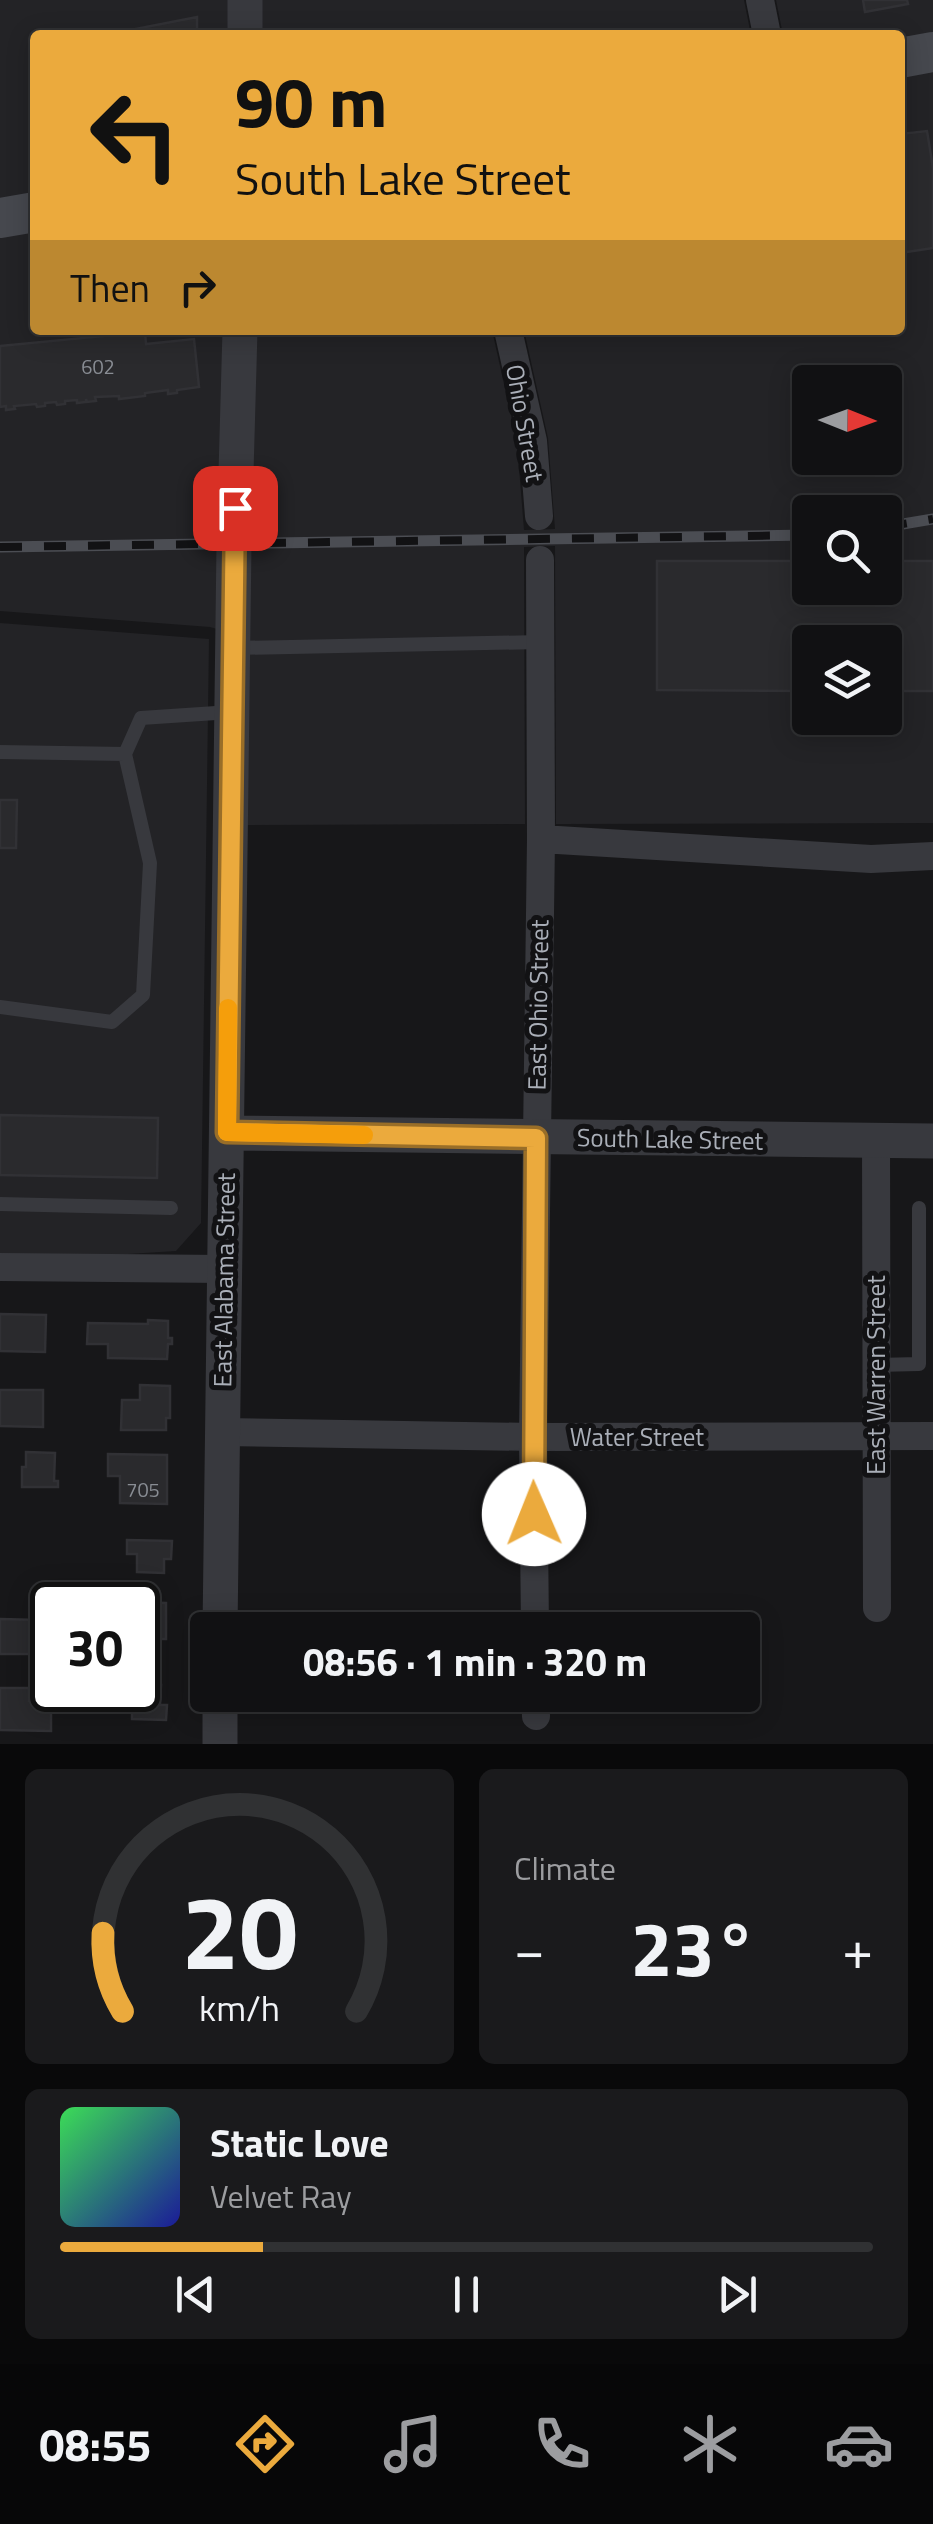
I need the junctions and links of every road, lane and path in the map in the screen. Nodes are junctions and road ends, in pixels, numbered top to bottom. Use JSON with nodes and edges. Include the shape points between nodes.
{"nodes":[{"id":1,"x":246,"y":0,"type":"edge"},
{"id":2,"x":760,"y":0,"type":"edge"},
{"id":3,"x":245,"y":30,"type":"edge"},
{"id":4,"x":766,"y":30,"type":"edge"},
{"id":5,"x":933,"y":52,"type":"edge"},
{"id":6,"x":905,"y":57,"type":"edge"},
{"id":7,"x":30,"y":213,"type":"edge"},
{"id":8,"x":0,"y":218,"type":"edge"},
{"id":9,"x":240,"y":335,"type":"edge"},
{"id":10,"x":509,"y":335,"type":"edge"},
{"id":11,"x":538,"y":516,"type":"dead end"},
{"id":12,"x":540,"y":560,"type":"dead end"},
{"id":13,"x":540,"y":642,"type":"junction"},
{"id":14,"x":233,"y":648,"type":"junction"},
{"id":15,"x":232,"y":712,"type":"junction"},
{"id":16,"x":0,"y":752,"type":"edge"},
{"id":17,"x":125,"y":754,"type":"junction"},
{"id":18,"x":540,"y":840,"type":"junction"},
{"id":19,"x":933,"y":856,"type":"edge"},
{"id":20,"x":0,"y":1007,"type":"edge"},
{"id":21,"x":227,"y":1132,"type":"junction"},
{"id":22,"x":536,"y":1138,"type":"junction"},
{"id":23,"x":876,"y":1141,"type":"junction"},
{"id":24,"x":933,"y":1142,"type":"edge"},
{"id":25,"x":0,"y":1204,"type":"edge"},
{"id":26,"x":171,"y":1208,"type":"dead end"},
{"id":27,"x":918,"y":1208,"type":"dead end"},
{"id":28,"x":0,"y":1267,"type":"edge"},
{"id":29,"x":225,"y":1269,"type":"junction"},
{"id":30,"x":876,"y":1365,"type":"junction"},
{"id":31,"x":221,"y":1432,"type":"junction"},
{"id":32,"x":876,"y":1436,"type":"junction"},
{"id":33,"x":933,"y":1436,"type":"edge"},
{"id":34,"x":533,"y":1437,"type":"junction"},
{"id":35,"x":878,"y":1608,"type":"dead end"},
{"id":36,"x":220,"y":1612,"type":"edge"},
{"id":37,"x":535,"y":1612,"type":"edge"},
{"id":38,"x":220,"y":1712,"type":"edge"},
{"id":39,"x":220,"y":1744,"type":"edge"}],
"edges":[{"from":1,"to":3,"type":"street"},
{"from":2,"to":4,"type":"street"},
{"from":5,"to":6,"type":"main road"},
{"from":7,"to":8,"type":"main road"},
{"from":9,"to":14,"type":"street","name":"East Alabama Street"},
{"from":10,"to":11,"type":"street","name":"Ohio Street","via":[[533,441]]},
{"from":12,"to":13,"type":"street","name":"East Ohio Street"},
{"from":13,"to":14,"type":"lane"},
{"from":13,"to":18,"type":"street","name":"East Ohio Street"},
{"from":14,"to":15,"type":"street","name":"East Alabama Street"},
{"from":15,"to":17,"type":"lane","via":[[141,718]]},
{"from":15,"to":21,"type":"street","name":"East Alabama Street"},
{"from":16,"to":17,"type":"lane"},
{"from":17,"to":20,"type":"lane","via":[[150,864],[142,994],[112,1022]]},
{"from":18,"to":19,"type":"street","via":[[871,859]]},
{"from":18,"to":22,"type":"street","name":"East Ohio Street"},
{"from":21,"to":22,"type":"street","name":"South Lake Street"},
{"from":21,"to":29,"type":"street","name":"East Alabama Street"},
{"from":22,"to":23,"type":"street","name":"South Lake Street"},
{"from":22,"to":34,"type":"street","name":"East Ohio Street"},
{"from":23,"to":24,"type":"street","name":"South Lake Street"},
{"from":23,"to":30,"type":"street","name":"East Warren Street"},
{"from":25,"to":26,"type":"lane"},
{"from":27,"to":30,"type":"lane","via":[[919,1364]]},
{"from":28,"to":29,"type":"street"},
{"from":29,"to":31,"type":"street","name":"East Alabama Street"},
{"from":30,"to":32,"type":"street","name":"East Warren Street"},
{"from":31,"to":34,"type":"street","name":"Water Street"},
{"from":31,"to":36,"type":"street","name":"East Alabama Street"},
{"from":32,"to":33,"type":"street","name":"Water Street"},
{"from":32,"to":34,"type":"street","name":"Water Street"},
{"from":32,"to":35,"type":"street","name":"East Warren Street"},
{"from":34,"to":37,"type":"street","name":"East Ohio Street"},
{"from":38,"to":39,"type":"street"}]}
